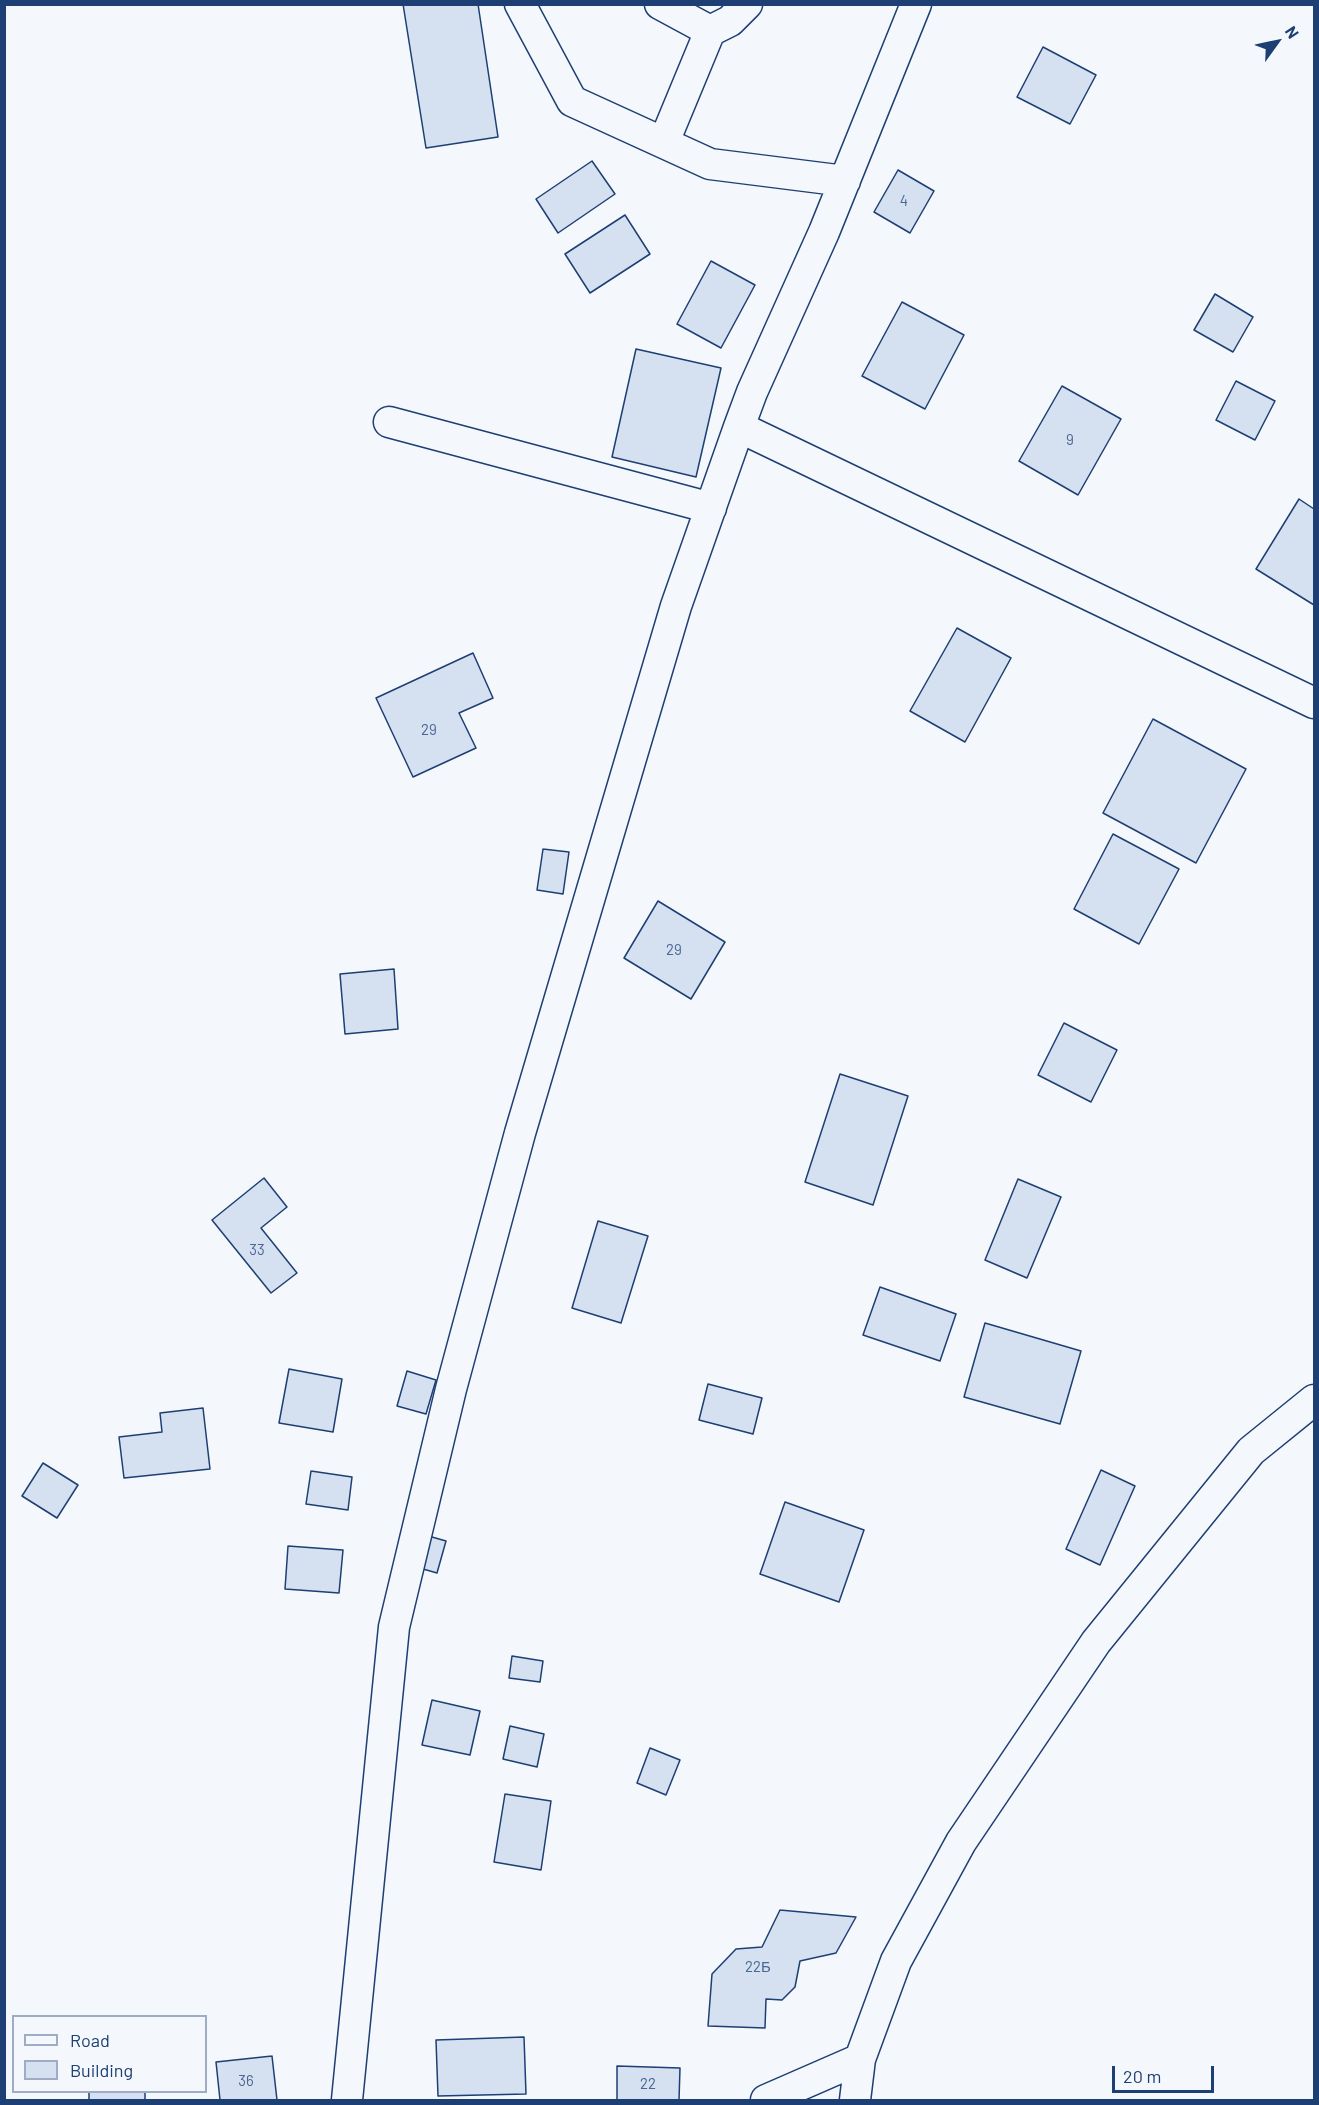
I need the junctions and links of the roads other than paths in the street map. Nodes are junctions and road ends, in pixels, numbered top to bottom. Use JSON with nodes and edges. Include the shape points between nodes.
{"nodes":[{"id":1,"x":520,"y":4,"type":"edge"},
{"id":2,"x":660,"y":4,"type":"edge"},
{"id":3,"x":747,"y":4,"type":"edge"},
{"id":4,"x":916,"y":4,"type":"edge"},
{"id":5,"x":710,"y":31,"type":"junction"},
{"id":6,"x":664,"y":142,"type":"junction"},
{"id":7,"x":845,"y":181,"type":"junction"},
{"id":8,"x":389,"y":422,"type":"dead end"},
{"id":9,"x":739,"y":428,"type":"junction"},
{"id":10,"x":711,"y":508,"type":"junction"},
{"id":11,"x":1314,"y":703,"type":"edge"},
{"id":12,"x":1314,"y":1400,"type":"edge"},
{"id":13,"x":860,"y":2059,"type":"junction"},
{"id":14,"x":347,"y":2100,"type":"edge"},
{"id":15,"x":766,"y":2100,"type":"edge"},
{"id":16,"x":855,"y":2100,"type":"edge"}],
"edges":[{"from":1,"to":6,"type":"street","via":[[572,101]]},
{"from":2,"to":5,"type":"street"},
{"from":3,"to":5,"type":"street","via":[[730,21]]},
{"from":4,"to":7,"type":"street"},
{"from":5,"to":6,"type":"street"},
{"from":6,"to":7,"type":"street","via":[[710,164]]},
{"from":7,"to":9,"type":"street"},
{"from":8,"to":10,"type":"street"},
{"from":9,"to":10,"type":"street"},
{"from":9,"to":11,"type":"street"},
{"from":10,"to":14,"type":"street","via":[[673,617],[520,1133],[450,1389],[397,1615],[378,1770]]},
{"from":12,"to":13,"type":"street","via":[[1251,1451],[1095,1642],[961,1842],[896,1961]]},
{"from":13,"to":15,"type":"street"},
{"from":13,"to":16,"type":"street"}]}
